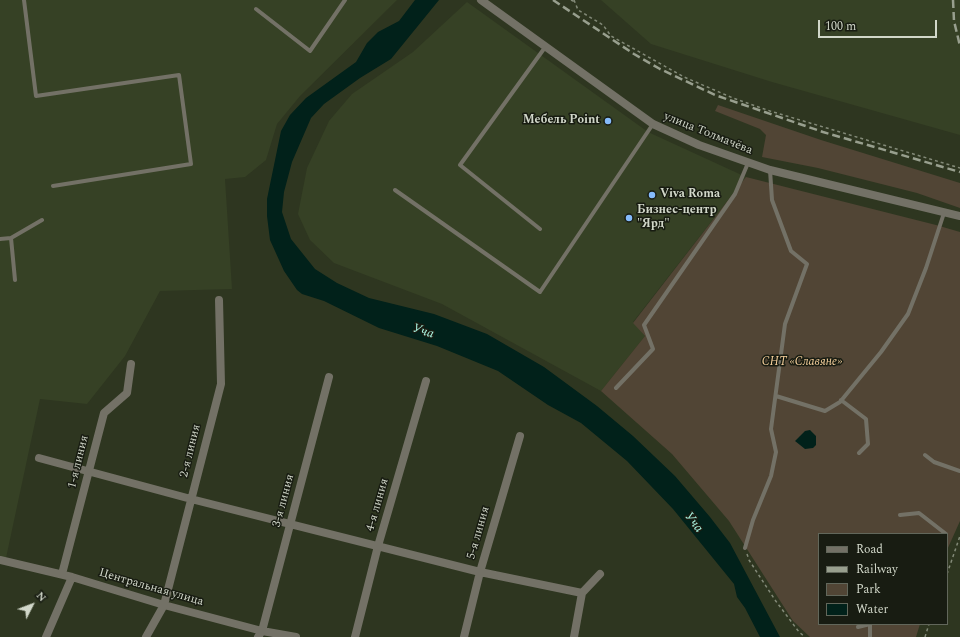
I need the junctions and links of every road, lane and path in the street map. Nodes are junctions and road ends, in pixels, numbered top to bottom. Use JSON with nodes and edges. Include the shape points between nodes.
{"nodes":[{"id":1,"x":24,"y":0,"type":"edge"},
{"id":2,"x":346,"y":0,"type":"edge"},
{"id":3,"x":481,"y":0,"type":"edge"},
{"id":4,"x":573,"y":1,"type":"edge"},
{"id":5,"x":256,"y":10,"type":"dead end"},
{"id":6,"x":546,"y":46,"type":"junction"},
{"id":7,"x":653,"y":124,"type":"junction"},
{"id":8,"x":748,"y":163,"type":"junction"},
{"id":9,"x":960,"y":168,"type":"edge"},
{"id":10,"x":770,"y":170,"type":"junction"},
{"id":11,"x":53,"y":186,"type":"dead end"},
{"id":12,"x":395,"y":190,"type":"dead end"},
{"id":13,"x":944,"y":213,"type":"junction"},
{"id":14,"x":960,"y":216,"type":"edge"},
{"id":15,"x":42,"y":220,"type":"dead end"},
{"id":16,"x":540,"y":229,"type":"dead end"},
{"id":17,"x":10,"y":238,"type":"junction"},
{"id":18,"x":0,"y":239,"type":"edge"},
{"id":19,"x":15,"y":280,"type":"dead end"},
{"id":20,"x":219,"y":300,"type":"dead end"},
{"id":21,"x":131,"y":364,"type":"dead end"},
{"id":22,"x":329,"y":377,"type":"dead end"},
{"id":23,"x":426,"y":381,"type":"dead end"},
{"id":24,"x":616,"y":388,"type":"dead end"},
{"id":25,"x":776,"y":396,"type":"junction"},
{"id":26,"x":841,"y":400,"type":"junction"},
{"id":27,"x":520,"y":436,"type":"dead end"},
{"id":28,"x":859,"y":453,"type":"dead end"},
{"id":29,"x":924,"y":455,"type":"dead end"},
{"id":30,"x":39,"y":458,"type":"dead end"},
{"id":31,"x":90,"y":471,"type":"junction"},
{"id":32,"x":960,"y":471,"type":"edge"},
{"id":33,"x":191,"y":499,"type":"junction"},
{"id":34,"x":900,"y":515,"type":"dead end"},
{"id":35,"x":290,"y":524,"type":"junction"},
{"id":36,"x":945,"y":533,"type":"edge"},
{"id":37,"x":960,"y":536,"type":"edge"},
{"id":38,"x":378,"y":546,"type":"junction"},
{"id":39,"x":745,"y":548,"type":"joint"},
{"id":40,"x":0,"y":560,"type":"edge"},
{"id":41,"x":948,"y":571,"type":"edge"},
{"id":42,"x":480,"y":572,"type":"junction"},
{"id":43,"x":62,"y":574,"type":"junction"},
{"id":44,"x":600,"y":574,"type":"dead end"},
{"id":45,"x":72,"y":577,"type":"junction"},
{"id":46,"x":582,"y":593,"type":"junction"},
{"id":47,"x":164,"y":605,"type":"junction"},
{"id":48,"x":866,"y":625,"type":"edge"},
{"id":49,"x":870,"y":625,"type":"edge"},
{"id":50,"x":929,"y":625,"type":"edge"},
{"id":51,"x":858,"y":627,"type":"dead end"},
{"id":52,"x":260,"y":634,"type":"edge"},
{"id":53,"x":46,"y":637,"type":"edge"},
{"id":54,"x":146,"y":637,"type":"edge"},
{"id":55,"x":296,"y":637,"type":"edge"},
{"id":56,"x":355,"y":637,"type":"edge"},
{"id":57,"x":464,"y":637,"type":"edge"},
{"id":58,"x":574,"y":637,"type":"edge"},
{"id":59,"x":805,"y":637,"type":"edge"},
{"id":60,"x":870,"y":637,"type":"edge"},
{"id":61,"x":925,"y":637,"type":"edge"}],
"edges":[{"from":1,"to":11,"type":"lane","via":[[36,96],[179,75],[191,164]]},
{"from":2,"to":5,"type":"lane","via":[[310,51]]},
{"from":3,"to":6,"type":"street","name":"улица Толмачёва"},
{"from":4,"to":9,"type":"path","via":[[578,10],[603,25],[611,36],[684,77],[733,98],[817,127]]},
{"from":6,"to":7,"type":"street","name":"улица Толмачёва"},
{"from":6,"to":16,"type":"lane","via":[[460,165]]},
{"from":7,"to":8,"type":"street","name":"улица Толмачёва","via":[[699,146]]},
{"from":7,"to":12,"type":"lane","via":[[540,292]]},
{"from":8,"to":10,"type":"street","name":"улица Толмачёва"},
{"from":8,"to":24,"type":"lane","via":[[735,194],[644,325],[653,349]]},
{"from":10,"to":13,"type":"street","name":"улица Толмачёва"},
{"from":10,"to":25,"type":"lane","via":[[772,200],[791,251],[807,264],[785,324]]},
{"from":13,"to":14,"type":"street","name":"улица Толмачёва"},
{"from":13,"to":26,"type":"lane","via":[[908,314],[881,352]]},
{"from":15,"to":17,"type":"lane"},
{"from":17,"to":18,"type":"lane"},
{"from":17,"to":19,"type":"lane"},
{"from":20,"to":33,"type":"street","name":"2-я линия","via":[[221,384]]},
{"from":21,"to":31,"type":"street","name":"1-я линия","via":[[127,393],[104,413]]},
{"from":22,"to":35,"type":"street","name":"3-я линия"},
{"from":23,"to":38,"type":"street","name":"4-я линия"},
{"from":25,"to":26,"type":"lane","via":[[825,411]]},
{"from":25,"to":39,"type":"lane","via":[[771,429],[776,452],[771,476]]},
{"from":26,"to":28,"type":"lane","via":[[866,418],[868,444]]},
{"from":27,"to":42,"type":"street","name":"5-я линия"},
{"from":29,"to":32,"type":"lane","via":[[934,462]]},
{"from":30,"to":31,"type":"street"},
{"from":31,"to":33,"type":"street"},
{"from":31,"to":43,"type":"street","name":"1-я линия"},
{"from":33,"to":35,"type":"street"},
{"from":33,"to":47,"type":"street","name":"2-я линия"},
{"from":34,"to":36,"type":"lane","via":[[919,513]]},
{"from":35,"to":38,"type":"street"},
{"from":35,"to":52,"type":"street","name":"3-я линия"},
{"from":37,"to":41,"type":"path"},
{"from":38,"to":42,"type":"street"},
{"from":38,"to":56,"type":"street","name":"4-я линия"},
{"from":39,"to":59,"type":"path","via":[[749,560],[775,600]]},
{"from":40,"to":43,"type":"street","name":"Центральная улица"},
{"from":42,"to":46,"type":"street"},
{"from":42,"to":57,"type":"street","name":"5-я линия"},
{"from":43,"to":45,"type":"street","name":"Центральная улица"},
{"from":44,"to":46,"type":"street"},
{"from":45,"to":47,"type":"street","name":"Центральная улица"},
{"from":45,"to":53,"type":"street"},
{"from":46,"to":58,"type":"street"},
{"from":47,"to":52,"type":"street","name":"Центральная улица"},
{"from":47,"to":54,"type":"street","name":"2-я линия"},
{"from":48,"to":51,"type":"lane"},
{"from":49,"to":60,"type":"lane"},
{"from":50,"to":61,"type":"path"},
{"from":52,"to":55,"type":"street","name":"Центральная улица"}]}
